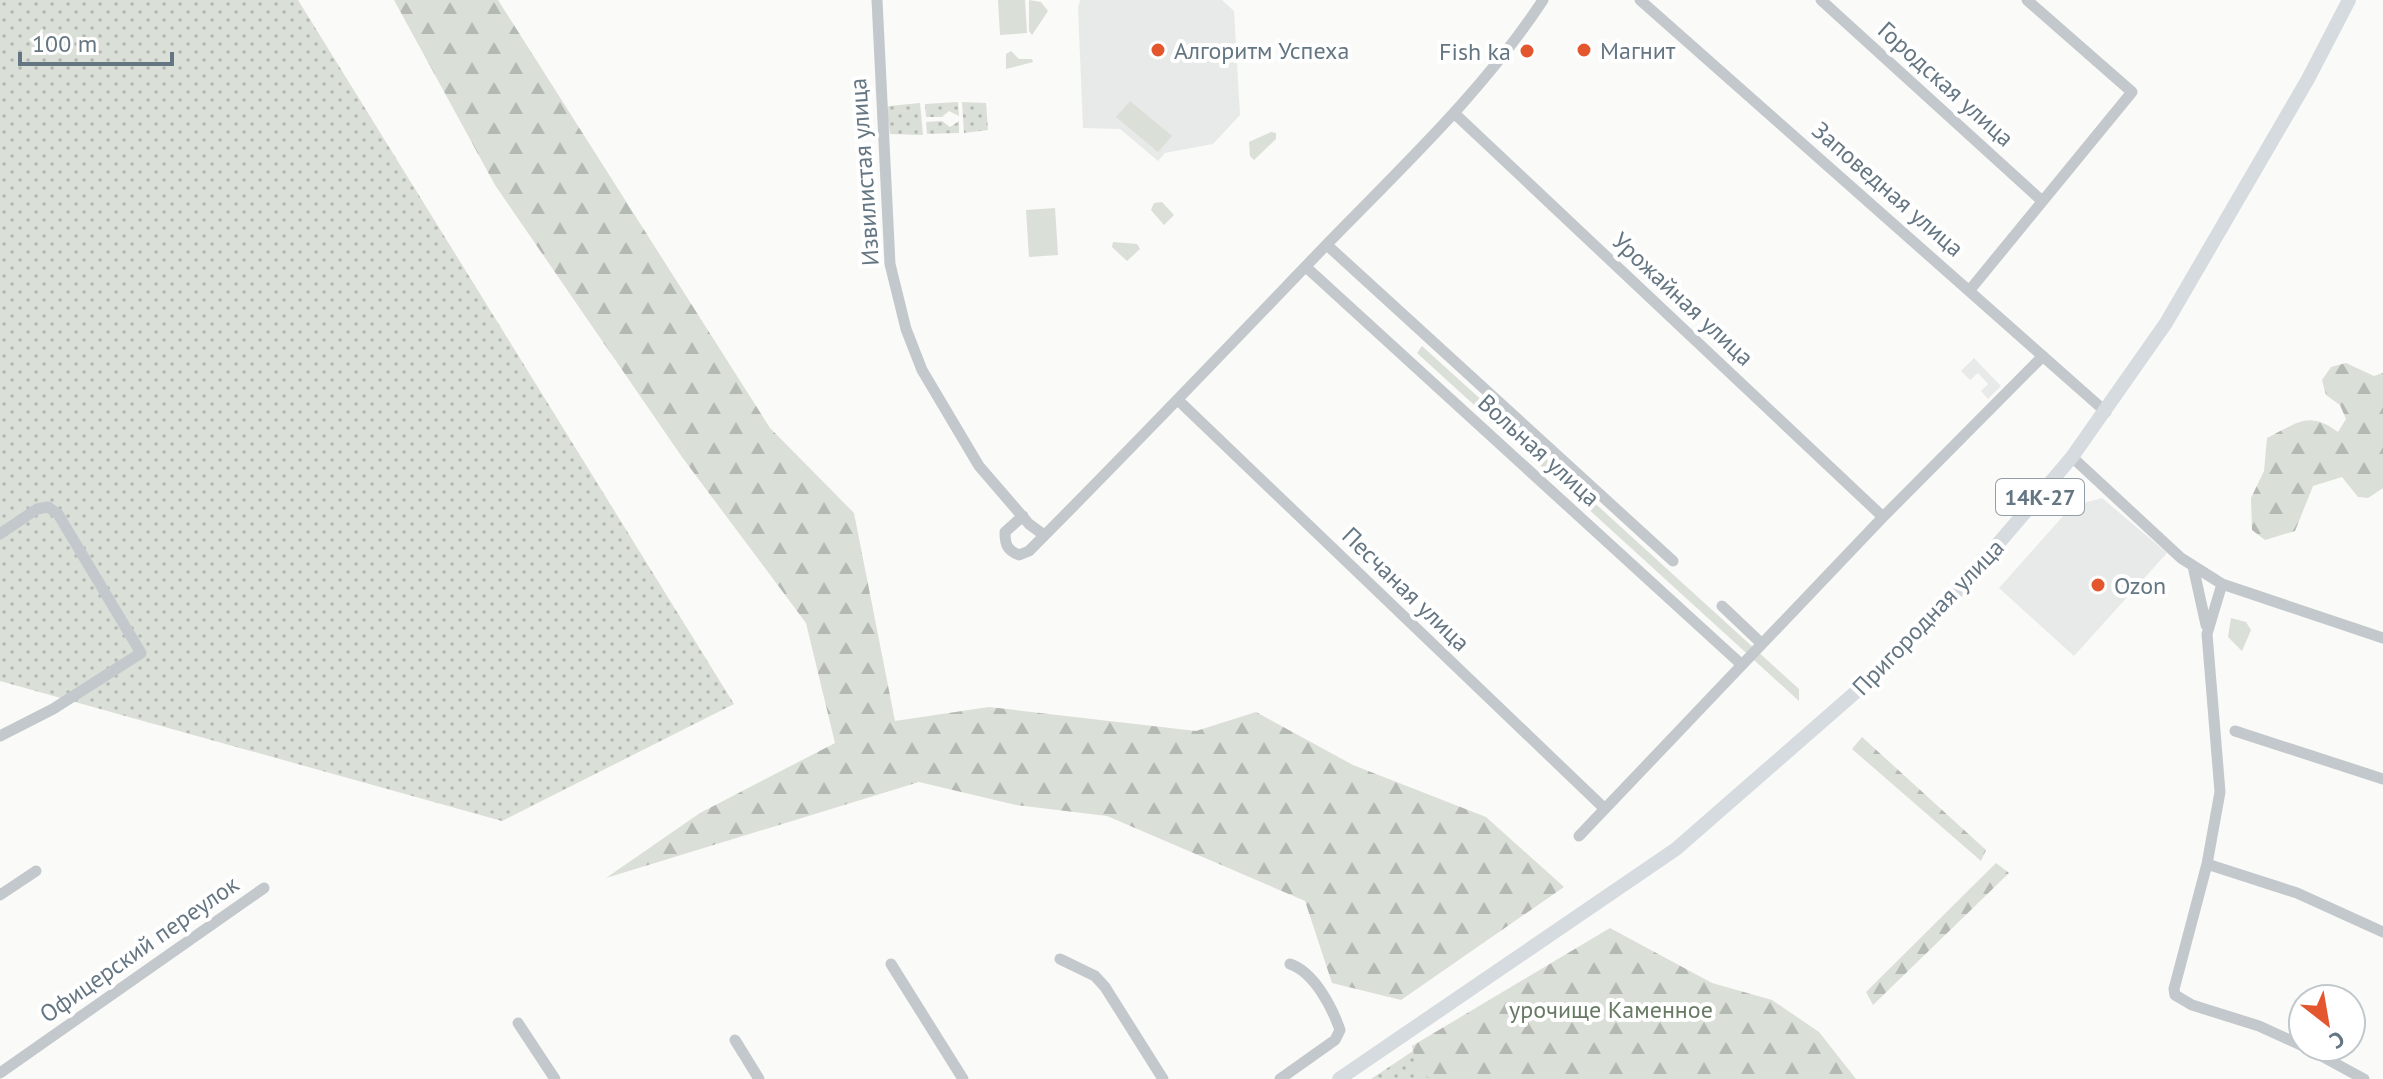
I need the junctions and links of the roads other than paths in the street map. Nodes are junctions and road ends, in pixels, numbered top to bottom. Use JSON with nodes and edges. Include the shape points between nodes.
{"nodes":[{"id":1,"x":877,"y":0,"type":"edge"},
{"id":2,"x":1543,"y":0,"type":"edge"},
{"id":3,"x":1640,"y":0,"type":"edge"},
{"id":4,"x":1821,"y":0,"type":"edge"},
{"id":5,"x":2027,"y":0,"type":"edge"},
{"id":6,"x":2349,"y":0,"type":"edge"},
{"id":7,"x":1454,"y":113,"type":"junction"},
{"id":8,"x":2041,"y":200,"type":"junction"},
{"id":9,"x":1327,"y":245,"type":"junction"},
{"id":10,"x":1306,"y":267,"type":"junction"},
{"id":11,"x":1969,"y":291,"type":"junction"},
{"id":12,"x":2043,"y":356,"type":"junction"},
{"id":13,"x":1178,"y":400,"type":"junction"},
{"id":14,"x":2106,"y":412,"type":"junction"},
{"id":15,"x":2072,"y":457,"type":"junction"},
{"id":16,"x":1023,"y":516,"type":"junction"},
{"id":17,"x":1883,"y":517,"type":"junction"},
{"id":18,"x":0,"y":534,"type":"edge"},
{"id":19,"x":1044,"y":535,"type":"junction"},
{"id":20,"x":1673,"y":561,"type":"dead end"},
{"id":21,"x":2193,"y":566,"type":"junction"},
{"id":22,"x":2222,"y":584,"type":"junction"},
{"id":23,"x":1722,"y":606,"type":"dead end"},
{"id":24,"x":2207,"y":634,"type":"junction"},
{"id":25,"x":2383,"y":638,"type":"edge"},
{"id":26,"x":1762,"y":644,"type":"junction"},
{"id":27,"x":1742,"y":665,"type":"junction"},
{"id":28,"x":2235,"y":731,"type":"dead end"},
{"id":29,"x":0,"y":736,"type":"edge"},
{"id":30,"x":2383,"y":779,"type":"edge"},
{"id":31,"x":1605,"y":809,"type":"junction"},
{"id":32,"x":1579,"y":836,"type":"dead end"},
{"id":33,"x":2207,"y":864,"type":"junction"},
{"id":34,"x":36,"y":871,"type":"dead end"},
{"id":35,"x":264,"y":888,"type":"dead end"},
{"id":36,"x":0,"y":895,"type":"edge"},
{"id":37,"x":2383,"y":932,"type":"edge"},
{"id":38,"x":1060,"y":959,"type":"dead end"},
{"id":39,"x":891,"y":964,"type":"dead end"},
{"id":40,"x":1290,"y":964,"type":"dead end"},
{"id":41,"x":518,"y":1023,"type":"dead end"},
{"id":42,"x":2287,"y":1038,"type":"edge"},
{"id":43,"x":735,"y":1040,"type":"dead end"},
{"id":44,"x":2335,"y":1063,"type":"edge"},
{"id":45,"x":0,"y":1073,"type":"edge"},
{"id":46,"x":555,"y":1079,"type":"edge"},
{"id":47,"x":759,"y":1079,"type":"edge"},
{"id":48,"x":963,"y":1079,"type":"edge"},
{"id":49,"x":1163,"y":1079,"type":"edge"},
{"id":50,"x":1280,"y":1079,"type":"edge"},
{"id":51,"x":1339,"y":1079,"type":"edge"},
{"id":52,"x":2364,"y":1079,"type":"edge"}],
"edges":[{"from":1,"to":16,"type":"street","name":"Извилистая улица","via":[[890,264],[906,329],[949,421]]},
{"from":2,"to":7,"type":"street"},
{"from":3,"to":11,"type":"street","name":"Заповедная улица"},
{"from":4,"to":8,"type":"street","name":"Городская улица"},
{"from":5,"to":8,"type":"street","via":[[2132,92]]},
{"from":6,"to":14,"type":"main road","name":"Пригородная улица","number":"14К-27","via":[[2181,298]]},
{"from":7,"to":9,"type":"street"},
{"from":7,"to":17,"type":"street","name":"Урожайная улица"},
{"from":8,"to":11,"type":"street"},
{"from":9,"to":10,"type":"street"},
{"from":9,"to":20,"type":"street","name":"Вольная улица"},
{"from":10,"to":13,"type":"street"},
{"from":10,"to":27,"type":"street","name":"Вольная улица"},
{"from":11,"to":12,"type":"street","name":"Заповедная улица"},
{"from":12,"to":14,"type":"street","name":"Заповедная улица"},
{"from":12,"to":17,"type":"street"},
{"from":13,"to":19,"type":"street"},
{"from":13,"to":31,"type":"street","name":"Песчаная улица"},
{"from":14,"to":15,"type":"main road","name":"Пригородная улица","number":"14К-27"},
{"from":15,"to":21,"type":"street"},
{"from":15,"to":51,"type":"main road","name":"Пригородная улица","number":"14К-27","via":[[1963,585],[1881,670],[1676,849]]},
{"from":16,"to":19,"type":"street","name":"Извилистая улица"},
{"from":16,"to":19,"type":"street","via":[[1005,532],[1010,551],[1029,551]]},
{"from":17,"to":26,"type":"street"},
{"from":18,"to":29,"type":"street","via":[[37,509],[48,507],[58,514],[141,653]]},
{"from":21,"to":22,"type":"street"},
{"from":21,"to":24,"type":"street"},
{"from":22,"to":24,"type":"street"},
{"from":22,"to":25,"type":"street"},
{"from":23,"to":26,"type":"street"},
{"from":24,"to":33,"type":"street","via":[[2220,792]]},
{"from":26,"to":27,"type":"street"},
{"from":27,"to":31,"type":"street"},
{"from":28,"to":30,"type":"street"},
{"from":31,"to":32,"type":"street"},
{"from":33,"to":37,"type":"street","via":[[2297,893]]},
{"from":33,"to":42,"type":"street","via":[[2174,989],[2192,1005]]},
{"from":34,"to":36,"type":"street"},
{"from":35,"to":45,"type":"street","name":"Офицерский переулок"},
{"from":38,"to":49,"type":"street","via":[[1095,976],[1105,987]]},
{"from":39,"to":48,"type":"street"},
{"from":40,"to":50,"type":"street","via":[[1303,968],[1340,1030],[1324,1049]]},
{"from":41,"to":46,"type":"street"},
{"from":43,"to":47,"type":"street"},
{"from":44,"to":52,"type":"street"}]}
